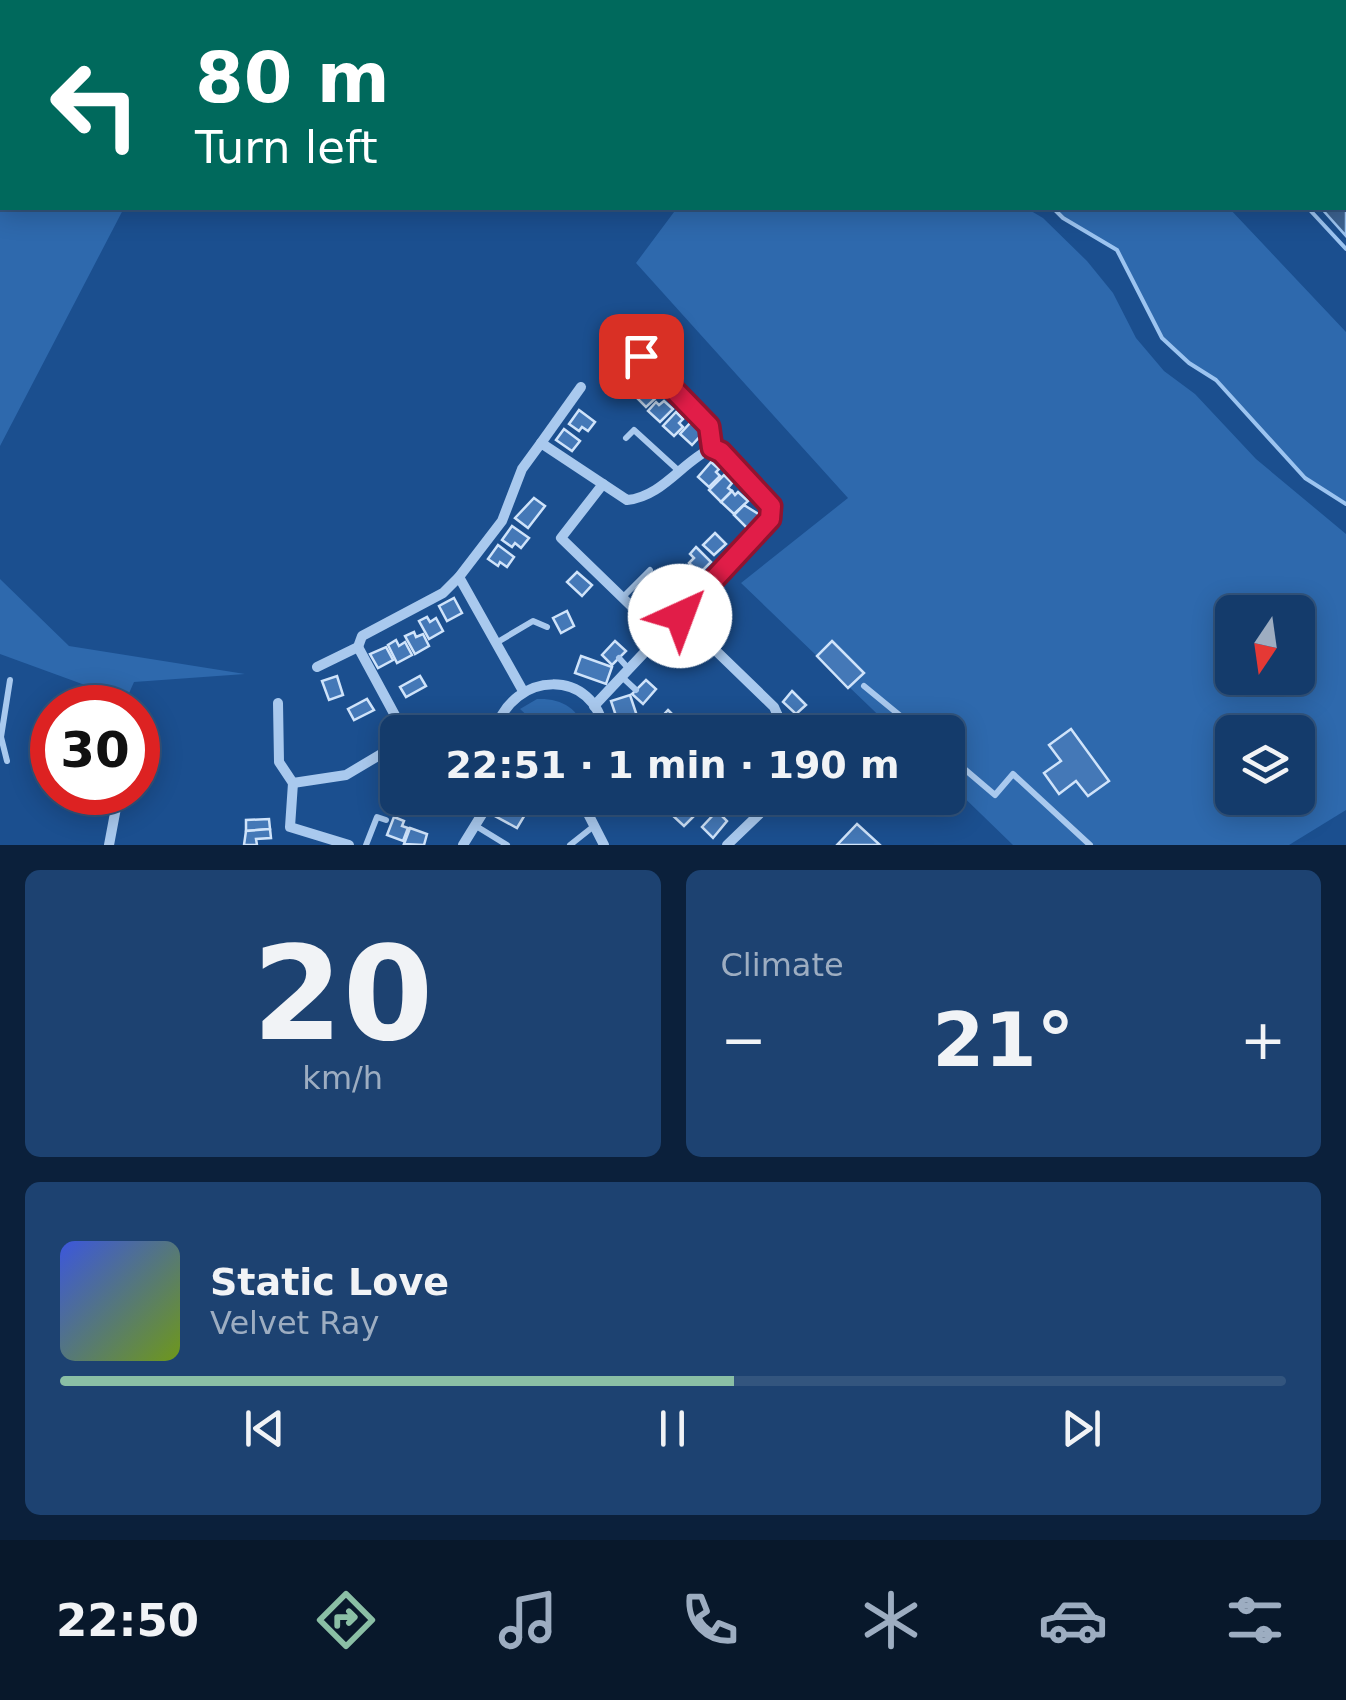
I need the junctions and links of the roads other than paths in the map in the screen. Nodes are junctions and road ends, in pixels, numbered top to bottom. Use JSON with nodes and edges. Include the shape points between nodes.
{"nodes":[{"id":1,"x":641,"y":356,"type":"dead end"},
{"id":2,"x":581,"y":386,"type":"dead end"},
{"id":3,"x":626,"y":438,"type":"dead end"},
{"id":4,"x":542,"y":443,"type":"junction"},
{"id":5,"x":712,"y":448,"type":"junction"},
{"id":6,"x":681,"y":472,"type":"junction"},
{"id":7,"x":603,"y":484,"type":"junction"},
{"id":8,"x":650,"y":570,"type":"dead end"},
{"id":9,"x":459,"y":577,"type":"junction"},
{"id":10,"x":623,"y":597,"type":"junction"},
{"id":11,"x":680,"y":616,"type":"junction"},
{"id":12,"x":547,"y":627,"type":"dead end"},
{"id":13,"x":662,"y":635,"type":"junction"},
{"id":14,"x":496,"y":643,"type":"junction"},
{"id":15,"x":358,"y":647,"type":"junction"},
{"id":16,"x":618,"y":658,"type":"dead end"},
{"id":17,"x":317,"y":668,"type":"dead end"},
{"id":18,"x":625,"y":673,"type":"junction"},
{"id":19,"x":10,"y":680,"type":"dead end"},
{"id":20,"x":864,"y":686,"type":"dead end"},
{"id":21,"x":636,"y":690,"type":"dead end"},
{"id":22,"x":523,"y":691,"type":"junction"},
{"id":23,"x":278,"y":703,"type":"dead end"},
{"id":24,"x":594,"y":706,"type":"junction"},
{"id":25,"x":395,"y":715,"type":"edge"},
{"id":26,"x":502,"y":715,"type":"edge"},
{"id":27,"x":597,"y":715,"type":"edge"},
{"id":28,"x":778,"y":715,"type":"edge"},
{"id":29,"x":899,"y":715,"type":"edge"},
{"id":30,"x":1,"y":737,"type":"edge"},
{"id":31,"x":380,"y":755,"type":"edge"},
{"id":32,"x":7,"y":761,"type":"dead end"},
{"id":33,"x":965,"y":770,"type":"edge"},
{"id":34,"x":293,"y":783,"type":"junction"},
{"id":35,"x":115,"y":815,"type":"edge"},
{"id":36,"x":481,"y":815,"type":"edge"},
{"id":37,"x":588,"y":815,"type":"edge"},
{"id":38,"x":758,"y":815,"type":"edge"},
{"id":39,"x":386,"y":820,"type":"dead end"},
{"id":40,"x":475,"y":825,"type":"junction"},
{"id":41,"x":594,"y":826,"type":"junction"},
{"id":42,"x":109,"y":845,"type":"edge"},
{"id":43,"x":349,"y":845,"type":"edge"},
{"id":44,"x":366,"y":845,"type":"edge"},
{"id":45,"x":463,"y":845,"type":"edge"},
{"id":46,"x":507,"y":845,"type":"edge"},
{"id":47,"x":570,"y":845,"type":"edge"},
{"id":48,"x":604,"y":845,"type":"edge"},
{"id":49,"x":727,"y":845,"type":"edge"},
{"id":50,"x":1090,"y":845,"type":"edge"}],
"edges":[{"from":1,"to":5,"type":"street","via":[[709,426]]},
{"from":2,"to":4,"type":"street"},
{"from":3,"to":6,"type":"lane","via":[[634,430]]},
{"from":4,"to":7,"type":"street"},
{"from":4,"to":9,"type":"street","via":[[522,469],[502,521]]},
{"from":5,"to":6,"type":"street"},
{"from":5,"to":11,"type":"street","via":[[771,506],[770,519]]},
{"from":6,"to":7,"type":"street","via":[[638,499]]},
{"from":7,"to":10,"type":"street","via":[[562,538]]},
{"from":8,"to":10,"type":"lane"},
{"from":9,"to":14,"type":"street"},
{"from":9,"to":15,"type":"street","via":[[362,636]]},
{"from":10,"to":13,"type":"street"},
{"from":11,"to":13,"type":"street"},
{"from":11,"to":28,"type":"street"},
{"from":12,"to":14,"type":"lane","via":[[534,622]]},
{"from":13,"to":18,"type":"street"},
{"from":14,"to":22,"type":"street"},
{"from":15,"to":17,"type":"street"},
{"from":15,"to":25,"type":"street"},
{"from":16,"to":18,"type":"lane"},
{"from":18,"to":21,"type":"lane"},
{"from":18,"to":24,"type":"street"},
{"from":19,"to":30,"type":"lane"},
{"from":20,"to":29,"type":"lane"},
{"from":22,"to":24,"type":"street","via":[[554,684]]},
{"from":22,"to":26,"type":"street"},
{"from":23,"to":34,"type":"street","via":[[279,762]]},
{"from":24,"to":27,"type":"street"},
{"from":30,"to":32,"type":"lane"},
{"from":31,"to":34,"type":"street","via":[[346,775]]},
{"from":33,"to":50,"type":"lane","via":[[995,795],[1013,774]]},
{"from":34,"to":43,"type":"street","via":[[290,828]]},
{"from":35,"to":42,"type":"street"},
{"from":36,"to":40,"type":"street"},
{"from":37,"to":41,"type":"street"},
{"from":38,"to":49,"type":"street"},
{"from":39,"to":44,"type":"lane","via":[[378,817]]},
{"from":40,"to":45,"type":"street"},
{"from":40,"to":46,"type":"lane"},
{"from":41,"to":47,"type":"lane"},
{"from":41,"to":48,"type":"street"}]}
